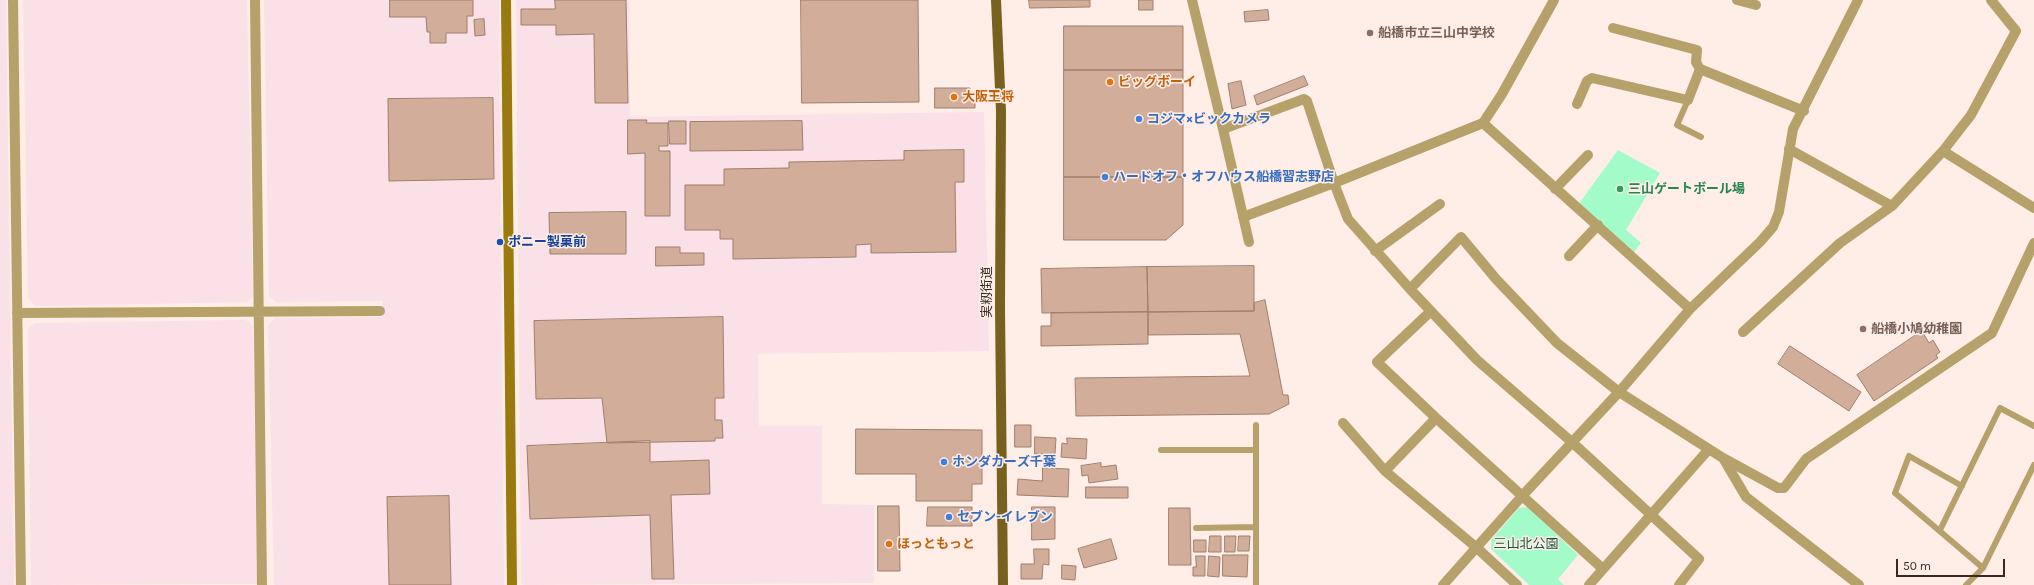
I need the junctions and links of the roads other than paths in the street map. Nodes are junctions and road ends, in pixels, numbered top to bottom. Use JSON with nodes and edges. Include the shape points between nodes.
{"nodes":[{"id":1,"x":13,"y":0,"type":"edge"},
{"id":2,"x":255,"y":0,"type":"edge"},
{"id":3,"x":506,"y":0,"type":"edge"},
{"id":4,"x":996,"y":0,"type":"edge"},
{"id":5,"x":1192,"y":0,"type":"edge"},
{"id":6,"x":1554,"y":0,"type":"edge"},
{"id":7,"x":1737,"y":0,"type":"edge"},
{"id":8,"x":1858,"y":0,"type":"edge"},
{"id":9,"x":1991,"y":0,"type":"edge"},
{"id":10,"x":1756,"y":5,"type":"dead end"},
{"id":11,"x":1613,"y":28,"type":"dead end"},
{"id":12,"x":1700,"y":69,"type":"junction"},
{"id":13,"x":1688,"y":100,"type":"junction"},
{"id":14,"x":1577,"y":104,"type":"dead end"},
{"id":15,"x":1804,"y":111,"type":"junction"},
{"id":16,"x":1483,"y":123,"type":"junction"},
{"id":17,"x":1223,"y":129,"type":"junction"},
{"id":18,"x":1701,"y":138,"type":"dead end"},
{"id":19,"x":1789,"y":149,"type":"junction"},
{"id":20,"x":1943,"y":151,"type":"junction"},
{"id":21,"x":1588,"y":155,"type":"dead end"},
{"id":22,"x":1334,"y":183,"type":"junction"},
{"id":23,"x":1555,"y":189,"type":"junction"},
{"id":24,"x":1440,"y":204,"type":"dead end"},
{"id":25,"x":1892,"y":206,"type":"junction"},
{"id":26,"x":2034,"y":208,"type":"edge"},
{"id":27,"x":1243,"y":216,"type":"junction"},
{"id":28,"x":1598,"y":225,"type":"junction"},
{"id":29,"x":1249,"y":242,"type":"dead end"},
{"id":30,"x":2034,"y":243,"type":"edge"},
{"id":31,"x":1375,"y":251,"type":"junction"},
{"id":32,"x":1569,"y":256,"type":"dead end"},
{"id":33,"x":1410,"y":289,"type":"junction"},
{"id":34,"x":1690,"y":309,"type":"junction"},
{"id":35,"x":380,"y":311,"type":"dead end"},
{"id":36,"x":1431,"y":311,"type":"junction"},
{"id":37,"x":260,"y":312,"type":"junction"},
{"id":38,"x":17,"y":314,"type":"junction"},
{"id":39,"x":1743,"y":332,"type":"dead end"},
{"id":40,"x":1619,"y":392,"type":"junction"},
{"id":41,"x":1436,"y":418,"type":"junction"},
{"id":42,"x":1343,"y":423,"type":"dead end"},
{"id":43,"x":1256,"y":425,"type":"dead end"},
{"id":44,"x":2034,"y":426,"type":"edge"},
{"id":45,"x":1573,"y":443,"type":"junction"},
{"id":46,"x":1709,"y":449,"type":"junction"},
{"id":47,"x":1162,"y":450,"type":"dead end"},
{"id":48,"x":1255,"y":450,"type":"junction"},
{"id":49,"x":1723,"y":458,"type":"junction"},
{"id":50,"x":2034,"y":465,"type":"edge"},
{"id":51,"x":1385,"y":471,"type":"junction"},
{"id":52,"x":1962,"y":486,"type":"junction"},
{"id":53,"x":1523,"y":495,"type":"junction"},
{"id":54,"x":1652,"y":514,"type":"junction"},
{"id":55,"x":1254,"y":527,"type":"junction"},
{"id":56,"x":1196,"y":528,"type":"dead end"},
{"id":57,"x":1940,"y":530,"type":"junction"},
{"id":58,"x":1476,"y":548,"type":"junction"},
{"id":59,"x":1982,"y":568,"type":"junction"},
{"id":60,"x":1603,"y":569,"type":"junction"},
{"id":61,"x":21,"y":585,"type":"edge"},
{"id":62,"x":262,"y":585,"type":"edge"},
{"id":63,"x":512,"y":585,"type":"edge"},
{"id":64,"x":1003,"y":585,"type":"edge"},
{"id":65,"x":1256,"y":585,"type":"edge"},
{"id":66,"x":1443,"y":585,"type":"edge"},
{"id":67,"x":1517,"y":585,"type":"edge"},
{"id":68,"x":1589,"y":585,"type":"edge"},
{"id":69,"x":1679,"y":585,"type":"edge"},
{"id":70,"x":1859,"y":585,"type":"edge"},
{"id":71,"x":1966,"y":585,"type":"edge"}],
"edges":[{"from":1,"to":38,"type":"street"},
{"from":2,"to":37,"type":"street"},
{"from":3,"to":63,"type":"street"},
{"from":4,"to":64,"type":"main road","name":"実籾街道","via":[[1001,110]]},
{"from":5,"to":17,"type":"street"},
{"from":6,"to":16,"type":"street"},
{"from":7,"to":10,"type":"street"},
{"from":8,"to":15,"type":"street"},
{"from":9,"to":20,"type":"street","via":[[2016,31],[1971,116]]},
{"from":11,"to":12,"type":"street","via":[[1697,50],[1696,62]]},
{"from":12,"to":13,"type":"street"},
{"from":12,"to":15,"type":"street"},
{"from":13,"to":14,"type":"street","via":[[1592,78],[1587,81]]},
{"from":13,"to":18,"type":"lane","via":[[1677,125]]},
{"from":15,"to":19,"type":"street","via":[[1793,129]]},
{"from":16,"to":22,"type":"street"},
{"from":16,"to":23,"type":"street"},
{"from":17,"to":22,"type":"street","via":[[1307,100]]},
{"from":17,"to":27,"type":"street"},
{"from":19,"to":25,"type":"street"},
{"from":19,"to":34,"type":"street","via":[[1779,212],[1773,227]]},
{"from":20,"to":25,"type":"street"},
{"from":20,"to":26,"type":"street"},
{"from":21,"to":23,"type":"street"},
{"from":22,"to":27,"type":"street"},
{"from":22,"to":31,"type":"street","via":[[1348,220]]},
{"from":23,"to":28,"type":"street"},
{"from":24,"to":31,"type":"street"},
{"from":25,"to":39,"type":"street","via":[[1840,244]]},
{"from":27,"to":29,"type":"street"},
{"from":28,"to":32,"type":"street"},
{"from":28,"to":34,"type":"street"},
{"from":30,"to":49,"type":"street","via":[[1992,333],[1806,459],[1784,488],[1778,488]]},
{"from":31,"to":33,"type":"street"},
{"from":33,"to":36,"type":"street"},
{"from":33,"to":40,"type":"street","via":[[1460,237],[1557,343]]},
{"from":34,"to":40,"type":"street"},
{"from":35,"to":37,"type":"street"},
{"from":36,"to":41,"type":"street","via":[[1377,362]]},
{"from":36,"to":45,"type":"street","via":[[1477,360]]},
{"from":37,"to":38,"type":"street"},
{"from":37,"to":62,"type":"street"},
{"from":38,"to":61,"type":"street"},
{"from":40,"to":45,"type":"street"},
{"from":40,"to":46,"type":"street"},
{"from":41,"to":51,"type":"street"},
{"from":41,"to":53,"type":"street"},
{"from":42,"to":51,"type":"street"},
{"from":43,"to":48,"type":"lane"},
{"from":44,"to":52,"type":"lane","via":[[2000,408]]},
{"from":45,"to":53,"type":"street"},
{"from":45,"to":54,"type":"street"},
{"from":46,"to":49,"type":"street"},
{"from":46,"to":54,"type":"street"},
{"from":47,"to":48,"type":"lane"},
{"from":48,"to":55,"type":"lane"},
{"from":49,"to":70,"type":"street","via":[[1746,496]]},
{"from":50,"to":59,"type":"lane"},
{"from":51,"to":58,"type":"street"},
{"from":52,"to":57,"type":"lane"},
{"from":52,"to":57,"type":"lane","via":[[1909,456],[1895,493]]},
{"from":53,"to":58,"type":"street"},
{"from":53,"to":60,"type":"street"},
{"from":54,"to":60,"type":"street"},
{"from":54,"to":69,"type":"street","via":[[1699,559]]},
{"from":55,"to":56,"type":"lane"},
{"from":55,"to":65,"type":"lane"},
{"from":57,"to":59,"type":"lane"},
{"from":58,"to":66,"type":"street"},
{"from":58,"to":67,"type":"street"},
{"from":59,"to":71,"type":"lane"},
{"from":60,"to":68,"type":"street"}]}
